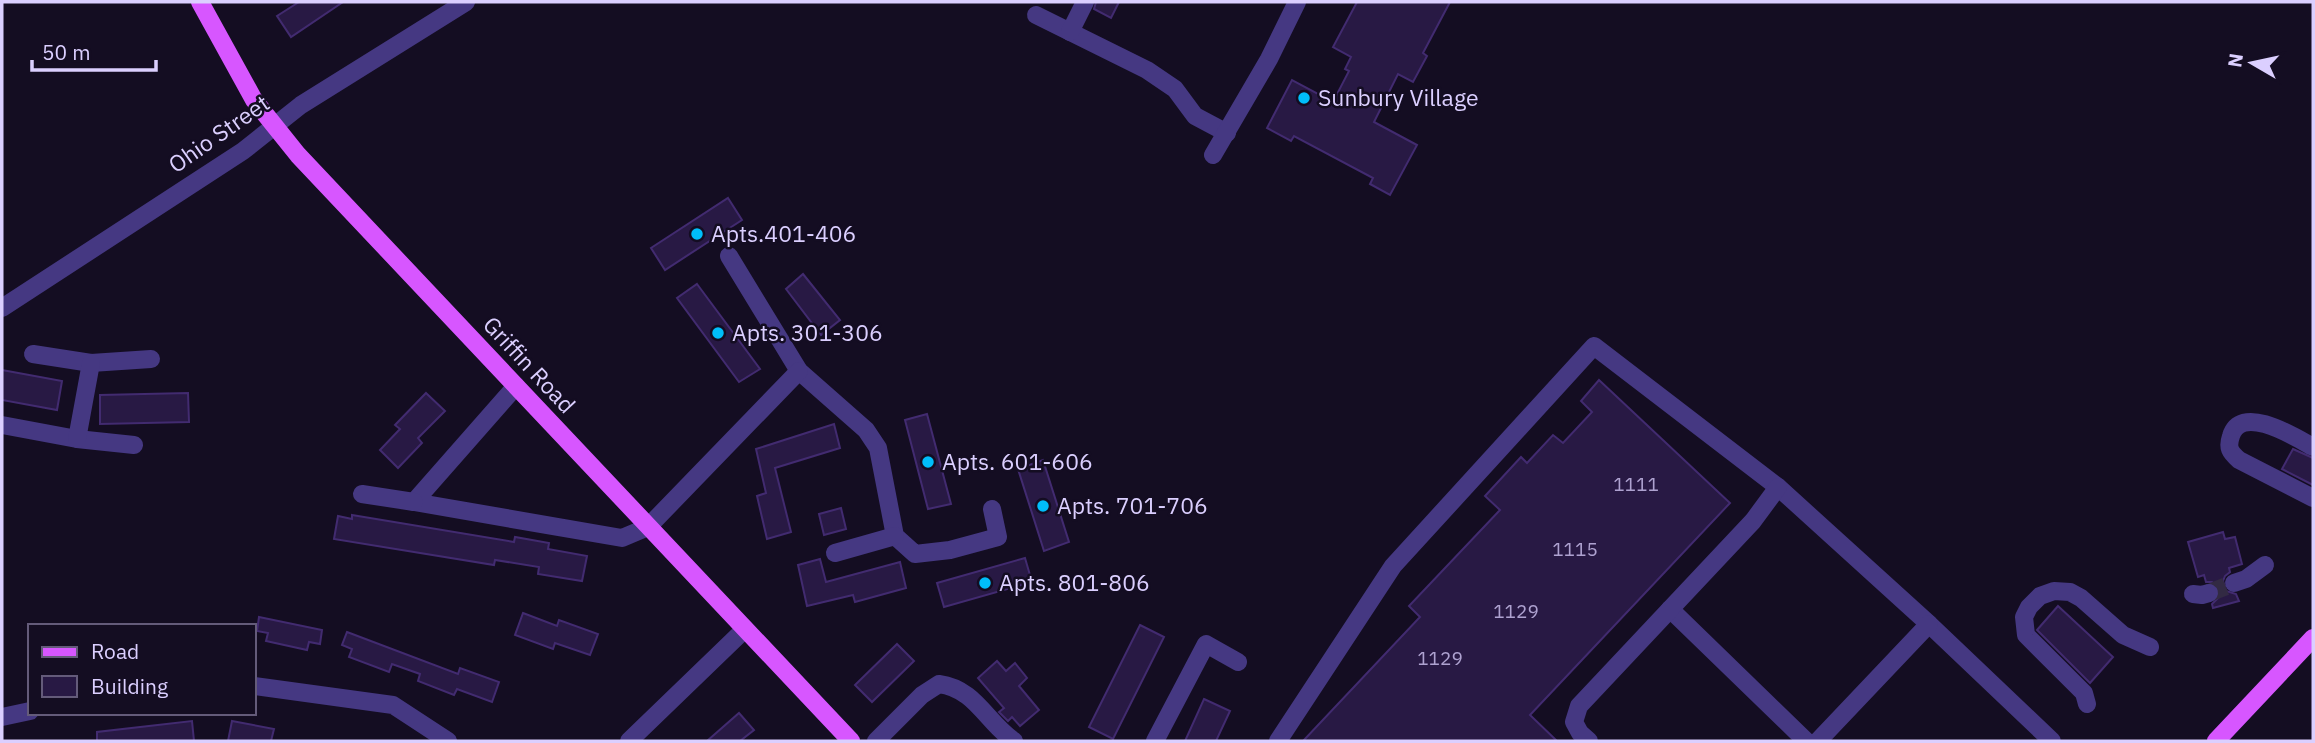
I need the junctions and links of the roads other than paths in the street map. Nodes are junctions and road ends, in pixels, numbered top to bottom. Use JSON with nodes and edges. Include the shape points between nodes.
{"nodes":[{"id":1,"x":466,"y":2,"type":"edge"},
{"id":2,"x":1085,"y":2,"type":"edge"},
{"id":3,"x":1297,"y":2,"type":"edge"},
{"id":4,"x":203,"y":3,"type":"edge"},
{"id":5,"x":1036,"y":15,"type":"dead end"},
{"id":6,"x":1070,"y":32,"type":"junction"},
{"id":7,"x":274,"y":127,"type":"junction"},
{"id":8,"x":1227,"y":133,"type":"junction"},
{"id":9,"x":1213,"y":155,"type":"dead end"},
{"id":10,"x":729,"y":256,"type":"dead end"},
{"id":11,"x":2,"y":309,"type":"edge"},
{"id":12,"x":33,"y":354,"type":"dead end"},
{"id":13,"x":151,"y":359,"type":"dead end"},
{"id":14,"x":91,"y":363,"type":"junction"},
{"id":15,"x":800,"y":371,"type":"junction"},
{"id":16,"x":516,"y":386,"type":"junction"},
{"id":17,"x":2,"y":425,"type":"edge"},
{"id":18,"x":77,"y":439,"type":"junction"},
{"id":19,"x":134,"y":446,"type":"dead end"},
{"id":20,"x":2313,"y":447,"type":"edge"},
{"id":21,"x":1779,"y":487,"type":"junction"},
{"id":22,"x":362,"y":494,"type":"dead end"},
{"id":23,"x":2313,"y":498,"type":"edge"},
{"id":24,"x":414,"y":502,"type":"junction"},
{"id":25,"x":992,"y":509,"type":"dead end"},
{"id":26,"x":648,"y":527,"type":"junction"},
{"id":27,"x":895,"y":537,"type":"junction"},
{"id":28,"x":835,"y":553,"type":"dead end"},
{"id":29,"x":2265,"y":565,"type":"dead end"},
{"id":30,"x":2234,"y":583,"type":"tunnel mouth"},
{"id":31,"x":1670,"y":609,"type":"junction"},
{"id":32,"x":1929,"y":624,"type":"junction"},
{"id":33,"x":745,"y":629,"type":"junction"},
{"id":34,"x":2313,"y":638,"type":"edge"},
{"id":35,"x":2150,"y":647,"type":"dead end"},
{"id":36,"x":1238,"y":662,"type":"dead end"},
{"id":37,"x":256,"y":686,"type":"edge"},
{"id":38,"x":2087,"y":704,"type":"dead end"},
{"id":39,"x":28,"y":711,"type":"edge"},
{"id":40,"x":2,"y":717,"type":"edge"},
{"id":41,"x":448,"y":741,"type":"edge"},
{"id":42,"x":629,"y":741,"type":"edge"},
{"id":43,"x":851,"y":741,"type":"edge"},
{"id":44,"x":876,"y":741,"type":"edge"},
{"id":45,"x":1014,"y":741,"type":"edge"},
{"id":46,"x":1155,"y":741,"type":"edge"},
{"id":47,"x":1278,"y":741,"type":"edge"},
{"id":48,"x":1589,"y":741,"type":"edge"},
{"id":49,"x":1807,"y":741,"type":"edge"},
{"id":50,"x":1818,"y":741,"type":"edge"},
{"id":51,"x":2052,"y":741,"type":"edge"},
{"id":52,"x":2216,"y":741,"type":"edge"}],
"edges":[{"from":1,"to":7,"type":"street","name":"Ohio Street","via":[[301,105]]},
{"from":2,"to":6,"type":"street"},
{"from":3,"to":8,"type":"street"},
{"from":4,"to":7,"type":"main road","name":"Griffin Road","via":[[254,100]]},
{"from":5,"to":6,"type":"street"},
{"from":6,"to":8,"type":"street","via":[[1147,70],[1175,89],[1195,116]]},
{"from":7,"to":11,"type":"street","name":"Ohio Street"},
{"from":7,"to":16,"type":"main road","name":"Griffin Road"},
{"from":8,"to":9,"type":"street"},
{"from":10,"to":15,"type":"street"},
{"from":12,"to":14,"type":"street"},
{"from":13,"to":14,"type":"street"},
{"from":14,"to":18,"type":"street"},
{"from":15,"to":26,"type":"street"},
{"from":15,"to":27,"type":"street","via":[[866,430],[878,448]]},
{"from":16,"to":24,"type":"street"},
{"from":16,"to":26,"type":"main road","name":"Griffin Road"},
{"from":17,"to":18,"type":"street"},
{"from":18,"to":19,"type":"street"},
{"from":20,"to":23,"type":"street","via":[[2263,423],[2249,422],[2233,430],[2228,446],[2239,460]]},
{"from":21,"to":31,"type":"street","via":[[1753,522]]},
{"from":21,"to":32,"type":"street"},
{"from":21,"to":47,"type":"street","via":[[1594,346],[1393,566]]},
{"from":22,"to":24,"type":"street"},
{"from":24,"to":26,"type":"street","via":[[622,538]]},
{"from":25,"to":27,"type":"street","via":[[998,537],[915,554]]},
{"from":26,"to":33,"type":"main road","name":"Griffin Road"},
{"from":27,"to":28,"type":"street"},
{"from":29,"to":30,"type":"street"},
{"from":31,"to":48,"type":"street","via":[[1578,706],[1574,722]]},
{"from":31,"to":49,"type":"street"},
{"from":32,"to":50,"type":"street"},
{"from":32,"to":51,"type":"street"},
{"from":33,"to":42,"type":"street"},
{"from":33,"to":43,"type":"main road","name":"Griffin Road"},
{"from":34,"to":52,"type":"main road"},
{"from":35,"to":38,"type":"street","via":[[2123,635],[2070,592],[2040,596],[2024,617],[2026,635],[2084,694]]},
{"from":36,"to":46,"type":"street","via":[[1206,644]]},
{"from":37,"to":41,"type":"street","via":[[393,705]]},
{"from":39,"to":40,"type":"street"},
{"from":44,"to":45,"type":"street","via":[[939,684],[968,695]]}]}
